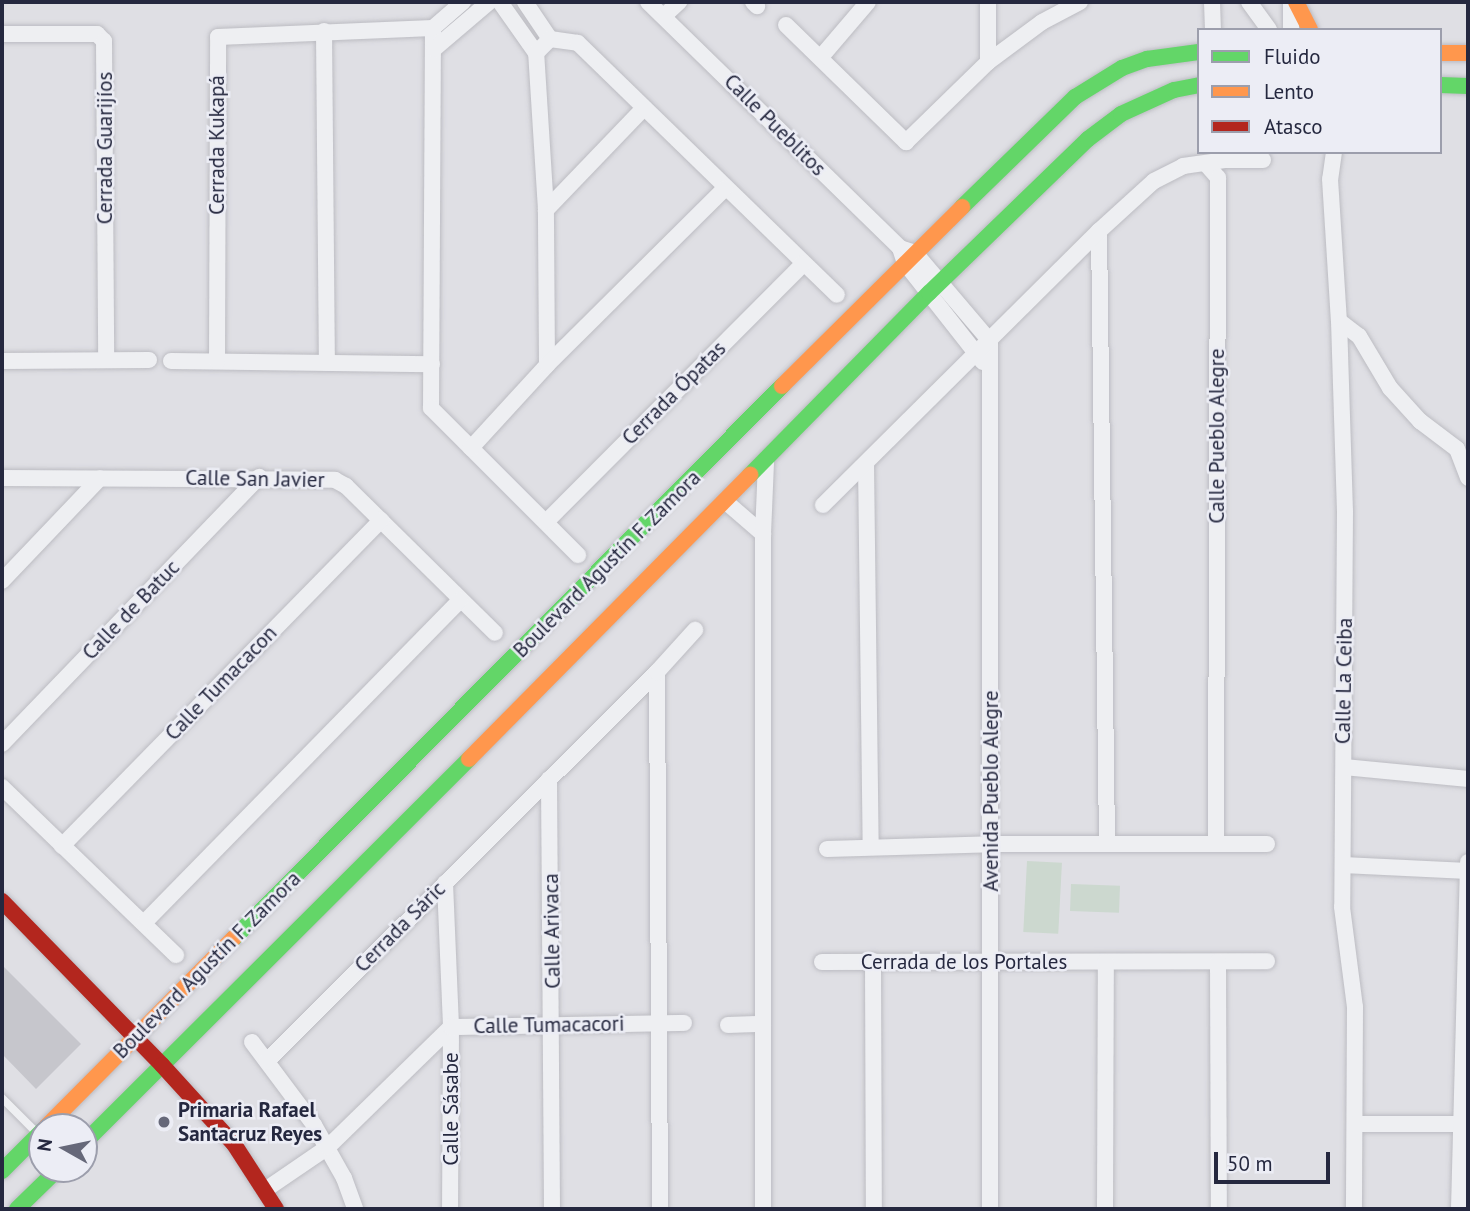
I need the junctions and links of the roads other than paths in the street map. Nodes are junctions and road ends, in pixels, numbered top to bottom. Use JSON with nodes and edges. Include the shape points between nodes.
{"nodes":[{"id":1,"x":463,"y":2,"type":"edge"},
{"id":2,"x":489,"y":2,"type":"edge"},
{"id":3,"x":500,"y":2,"type":"edge"},
{"id":4,"x":524,"y":2,"type":"edge"},
{"id":5,"x":648,"y":2,"type":"edge"},
{"id":6,"x":679,"y":2,"type":"edge"},
{"id":7,"x":868,"y":2,"type":"edge"},
{"id":8,"x":988,"y":2,"type":"edge"},
{"id":9,"x":1080,"y":2,"type":"edge"},
{"id":10,"x":1212,"y":2,"type":"edge"},
{"id":11,"x":1249,"y":2,"type":"edge"},
{"id":12,"x":1291,"y":2,"type":"edge"},
{"id":13,"x":1296,"y":2,"type":"edge"},
{"id":14,"x":664,"y":16,"type":"junction"},
{"id":15,"x":786,"y":25,"type":"dead end"},
{"id":16,"x":433,"y":28,"type":"junction"},
{"id":17,"x":1213,"y":28,"type":"edge"},
{"id":18,"x":1268,"y":28,"type":"edge"},
{"id":19,"x":1291,"y":28,"type":"edge"},
{"id":20,"x":1309,"y":28,"type":"edge"},
{"id":21,"x":324,"y":31,"type":"junction"},
{"id":22,"x":2,"y":34,"type":"edge"},
{"id":23,"x":550,"y":39,"type":"junction"},
{"id":24,"x":434,"y":49,"type":"junction"},
{"id":25,"x":536,"y":52,"type":"junction"},
{"id":26,"x":1197,"y":52,"type":"edge"},
{"id":27,"x":1442,"y":53,"type":"edge"},
{"id":28,"x":1468,"y":53,"type":"edge"},
{"id":29,"x":821,"y":57,"type":"junction"},
{"id":30,"x":988,"y":62,"type":"junction"},
{"id":31,"x":1442,"y":85,"type":"edge"},
{"id":32,"x":1197,"y":86,"type":"edge"},
{"id":33,"x":1468,"y":86,"type":"edge"},
{"id":34,"x":643,"y":109,"type":"junction"},
{"id":35,"x":1334,"y":154,"type":"edge"},
{"id":36,"x":1263,"y":160,"type":"dead end"},
{"id":37,"x":1206,"y":164,"type":"junction"},
{"id":38,"x":725,"y":188,"type":"junction"},
{"id":39,"x":546,"y":210,"type":"junction"},
{"id":40,"x":1099,"y":231,"type":"junction"},
{"id":41,"x":907,"y":255,"type":"junction"},
{"id":42,"x":803,"y":264,"type":"junction"},
{"id":43,"x":936,"y":287,"type":"junction"},
{"id":44,"x":837,"y":295,"type":"dead end"},
{"id":45,"x":1339,"y":321,"type":"junction"},
{"id":46,"x":990,"y":341,"type":"junction"},
{"id":47,"x":978,"y":353,"type":"junction"},
{"id":48,"x":106,"y":360,"type":"junction"},
{"id":49,"x":149,"y":360,"type":"dead end"},
{"id":50,"x":2,"y":361,"type":"edge"},
{"id":51,"x":171,"y":361,"type":"dead end"},
{"id":52,"x":217,"y":361,"type":"junction"},
{"id":53,"x":327,"y":363,"type":"junction"},
{"id":54,"x":432,"y":363,"type":"junction"},
{"id":55,"x":547,"y":365,"type":"junction"},
{"id":56,"x":989,"y":373,"type":"junction"},
{"id":57,"x":471,"y":448,"type":"junction"},
{"id":58,"x":766,"y":461,"type":"junction"},
{"id":59,"x":866,"y":463,"type":"junction"},
{"id":60,"x":259,"y":477,"type":"junction"},
{"id":61,"x":2,"y":478,"type":"edge"},
{"id":62,"x":100,"y":478,"type":"junction"},
{"id":63,"x":1468,"y":478,"type":"edge"},
{"id":64,"x":726,"y":502,"type":"junction"},
{"id":65,"x":823,"y":505,"type":"dead end"},
{"id":66,"x":381,"y":520,"type":"junction"},
{"id":67,"x":546,"y":522,"type":"junction"},
{"id":68,"x":763,"y":534,"type":"junction"},
{"id":69,"x":578,"y":555,"type":"dead end"},
{"id":70,"x":2,"y":582,"type":"edge"},
{"id":71,"x":460,"y":600,"type":"junction"},
{"id":72,"x":695,"y":630,"type":"dead end"},
{"id":73,"x":495,"y":633,"type":"dead end"},
{"id":74,"x":657,"y":672,"type":"junction"},
{"id":75,"x":526,"y":674,"type":"junction"},
{"id":76,"x":2,"y":744,"type":"edge"},
{"id":77,"x":1345,"y":767,"type":"junction"},
{"id":78,"x":549,"y":779,"type":"junction"},
{"id":79,"x":1468,"y":779,"type":"edge"},
{"id":80,"x":2,"y":787,"type":"edge"},
{"id":81,"x":992,"y":844,"type":"junction"},
{"id":82,"x":1107,"y":844,"type":"junction"},
{"id":83,"x":1216,"y":844,"type":"junction"},
{"id":84,"x":1267,"y":844,"type":"dead end"},
{"id":85,"x":62,"y":846,"type":"junction"},
{"id":86,"x":871,"y":848,"type":"junction"},
{"id":87,"x":827,"y":849,"type":"dead end"},
{"id":88,"x":1468,"y":862,"type":"edge"},
{"id":89,"x":1343,"y":865,"type":"junction"},
{"id":90,"x":1468,"y":871,"type":"edge"},
{"id":91,"x":445,"y":883,"type":"junction"},
{"id":92,"x":2,"y":901,"type":"edge"},
{"id":93,"x":145,"y":923,"type":"junction"},
{"id":94,"x":176,"y":955,"type":"dead end"},
{"id":95,"x":991,"y":960,"type":"junction"},
{"id":96,"x":873,"y":961,"type":"junction"},
{"id":97,"x":1267,"y":961,"type":"dead end"},
{"id":98,"x":822,"y":962,"type":"dead end"},
{"id":99,"x":1106,"y":962,"type":"junction"},
{"id":100,"x":1218,"y":962,"type":"junction"},
{"id":101,"x":661,"y":1023,"type":"junction"},
{"id":102,"x":684,"y":1023,"type":"dead end"},
{"id":103,"x":553,"y":1024,"type":"junction"},
{"id":104,"x":762,"y":1024,"type":"junction"},
{"id":105,"x":728,"y":1025,"type":"dead end"},
{"id":106,"x":451,"y":1027,"type":"junction"},
{"id":107,"x":135,"y":1038,"type":"junction"},
{"id":108,"x":252,"y":1042,"type":"dead end"},
{"id":109,"x":267,"y":1061,"type":"junction"},
{"id":110,"x":162,"y":1065,"type":"junction"},
{"id":111,"x":2,"y":1098,"type":"edge"},
{"id":112,"x":62,"y":1113,"type":"edge"},
{"id":113,"x":28,"y":1121,"type":"edge"},
{"id":114,"x":1356,"y":1124,"type":"junction"},
{"id":115,"x":1461,"y":1124,"type":"junction"},
{"id":116,"x":98,"y":1129,"type":"edge"},
{"id":117,"x":28,"y":1146,"type":"edge"},
{"id":118,"x":328,"y":1147,"type":"junction"},
{"id":119,"x":2,"y":1171,"type":"edge"},
{"id":120,"x":44,"y":1183,"type":"edge"},
{"id":121,"x":265,"y":1190,"type":"junction"},
{"id":122,"x":17,"y":1209,"type":"edge"},
{"id":123,"x":276,"y":1209,"type":"edge"},
{"id":124,"x":355,"y":1209,"type":"edge"},
{"id":125,"x":450,"y":1209,"type":"edge"},
{"id":126,"x":552,"y":1209,"type":"edge"},
{"id":127,"x":660,"y":1209,"type":"edge"},
{"id":128,"x":763,"y":1209,"type":"edge"},
{"id":129,"x":874,"y":1209,"type":"edge"},
{"id":130,"x":990,"y":1209,"type":"edge"},
{"id":131,"x":1105,"y":1209,"type":"edge"},
{"id":132,"x":1219,"y":1209,"type":"edge"},
{"id":133,"x":1354,"y":1209,"type":"edge"},
{"id":134,"x":1459,"y":1209,"type":"edge"}],
"edges":[{"from":1,"to":16,"type":"street"},
{"from":2,"to":24,"type":"street"},
{"from":3,"to":25,"type":"street"},
{"from":4,"to":23,"type":"street"},
{"from":5,"to":14,"type":"street","name":"Calle Pueblitos"},
{"from":6,"to":14,"type":"street"},
{"from":7,"to":29,"type":"street"},
{"from":8,"to":30,"type":"street"},
{"from":9,"to":30,"type":"street","via":[[1042,22]]},
{"from":10,"to":17,"type":"street"},
{"from":11,"to":18,"type":"street"},
{"from":12,"to":19,"type":"street"},
{"from":13,"to":20,"type":"street"},
{"from":14,"to":41,"type":"street","name":"Calle Pueblitos"},
{"from":15,"to":29,"type":"street"},
{"from":16,"to":21,"type":"street","name":"Cerrada Kukapá"},
{"from":16,"to":24,"type":"street"},
{"from":21,"to":52,"type":"street","name":"Cerrada Kukapá","via":[[218,37]]},
{"from":21,"to":53,"type":"street"},
{"from":22,"to":48,"type":"street","name":"Cerrada Guarijíos","via":[[97,34],[104,41]]},
{"from":23,"to":25,"type":"street"},
{"from":23,"to":34,"type":"street","via":[[578,43]]},
{"from":24,"to":54,"type":"street"},
{"from":25,"to":39,"type":"street"},
{"from":26,"to":41,"type":"street","name":"Boulevard Agustín F. Zamora","via":[[1147,59],[1122,68],[1075,97]]},
{"from":27,"to":28,"type":"street"},
{"from":29,"to":30,"type":"street","via":[[906,142]]},
{"from":31,"to":33,"type":"street"},
{"from":32,"to":43,"type":"street","name":"Boulevard Agustín F. Zamora","via":[[1121,114]]},
{"from":34,"to":38,"type":"street"},
{"from":34,"to":39,"type":"street"},
{"from":35,"to":45,"type":"street","name":"Calle La Ceiba","via":[[1330,178]]},
{"from":36,"to":37,"type":"street"},
{"from":37,"to":40,"type":"street","via":[[1183,166],[1154,181]]},
{"from":37,"to":83,"type":"street","name":"Calle Pueblo Alegre","via":[[1218,178]]},
{"from":38,"to":42,"type":"street"},
{"from":38,"to":55,"type":"street"},
{"from":39,"to":55,"type":"street"},
{"from":40,"to":46,"type":"street"},
{"from":40,"to":82,"type":"street"},
{"from":41,"to":43,"type":"street","name":"Avenida Pueblo Alegre"},
{"from":41,"to":75,"type":"street","name":"Boulevard Agustín F. Zamora"},
{"from":42,"to":44,"type":"street"},
{"from":42,"to":67,"type":"street","name":"Cerrada Ópatas"},
{"from":43,"to":46,"type":"street","name":"Avenida Pueblo Alegre"},
{"from":43,"to":47,"type":"street","name":"Avenida Pueblo Alegre"},
{"from":43,"to":58,"type":"street","name":"Boulevard Agustín F. Zamora"},
{"from":45,"to":63,"type":"street","via":[[1359,336],[1390,388],[1420,421],[1457,449]]},
{"from":45,"to":77,"type":"street","name":"Calle La Ceiba","via":[[1346,704],[1341,740]]},
{"from":46,"to":47,"type":"street"},
{"from":46,"to":56,"type":"street","name":"Avenida Pueblo Alegre"},
{"from":47,"to":56,"type":"street","name":"Avenida Pueblo Alegre"},
{"from":47,"to":59,"type":"street"},
{"from":48,"to":49,"type":"street"},
{"from":48,"to":50,"type":"street"},
{"from":51,"to":52,"type":"street"},
{"from":52,"to":53,"type":"street"},
{"from":53,"to":54,"type":"street"},
{"from":54,"to":57,"type":"street","via":[[431,408]]},
{"from":55,"to":57,"type":"street"},
{"from":56,"to":81,"type":"street","name":"Avenida Pueblo Alegre"},
{"from":57,"to":67,"type":"street"},
{"from":58,"to":64,"type":"street","name":"Boulevard Agustín F. Zamora"},
{"from":58,"to":68,"type":"street"},
{"from":59,"to":65,"type":"street"},
{"from":59,"to":86,"type":"street"},
{"from":60,"to":62,"type":"street","name":"Calle San Javier"},
{"from":60,"to":66,"type":"street","name":"Calle San Javier","via":[[335,480]]},
{"from":60,"to":76,"type":"street","name":"Calle de Batuc"},
{"from":61,"to":62,"type":"street","name":"Calle San Javier"},
{"from":62,"to":70,"type":"street"},
{"from":64,"to":68,"type":"street"},
{"from":64,"to":75,"type":"street","name":"Boulevard Agustín F. Zamora"},
{"from":66,"to":71,"type":"street","name":"Calle San Javier"},
{"from":66,"to":85,"type":"street","name":"Calle Tumacacon"},
{"from":67,"to":69,"type":"street"},
{"from":68,"to":104,"type":"street"},
{"from":71,"to":73,"type":"street","name":"Calle San Javier"},
{"from":71,"to":93,"type":"street"},
{"from":72,"to":74,"type":"street","name":"Cerrada Sáric"},
{"from":74,"to":78,"type":"street","name":"Cerrada Sáric"},
{"from":74,"to":101,"type":"street"},
{"from":75,"to":107,"type":"street","name":"Boulevard Agustín F. Zamora"},
{"from":75,"to":110,"type":"street","name":"Boulevard Agustín F. Zamora"},
{"from":77,"to":79,"type":"street"},
{"from":77,"to":89,"type":"street","name":"Calle La Ceiba"},
{"from":78,"to":91,"type":"street","name":"Cerrada Sáric"},
{"from":78,"to":103,"type":"street","name":"Calle Arivaca"},
{"from":80,"to":85,"type":"street"},
{"from":81,"to":82,"type":"street"},
{"from":81,"to":86,"type":"street"},
{"from":81,"to":95,"type":"street","name":"Avenida Pueblo Alegre"},
{"from":82,"to":83,"type":"street"},
{"from":83,"to":84,"type":"street"},
{"from":85,"to":93,"type":"street"},
{"from":86,"to":87,"type":"street"},
{"from":88,"to":90,"type":"street"},
{"from":89,"to":90,"type":"street"},
{"from":89,"to":114,"type":"street","name":"Calle La Ceiba","via":[[1342,907],[1355,1007]]},
{"from":90,"to":115,"type":"street"},
{"from":91,"to":106,"type":"street","name":"Calle Sásabe"},
{"from":91,"to":109,"type":"street","name":"Cerrada Sáric"},
{"from":92,"to":107,"type":"street"},
{"from":93,"to":94,"type":"street"},
{"from":95,"to":96,"type":"street","name":"Cerrada de los Portales"},
{"from":95,"to":99,"type":"street","name":"Cerrada de los Portales"},
{"from":95,"to":130,"type":"street","name":"Avenida Pueblo Alegre"},
{"from":96,"to":98,"type":"street","name":"Cerrada de los Portales"},
{"from":96,"to":129,"type":"street"},
{"from":97,"to":100,"type":"street","name":"Cerrada de los Portales"},
{"from":99,"to":100,"type":"street","name":"Cerrada de los Portales"},
{"from":99,"to":131,"type":"street"},
{"from":100,"to":132,"type":"street"},
{"from":101,"to":102,"type":"street","name":"Calle Tumacacori"},
{"from":101,"to":103,"type":"street","name":"Calle Tumacacori"},
{"from":101,"to":127,"type":"street"},
{"from":103,"to":106,"type":"street","name":"Calle Tumacacori"},
{"from":103,"to":126,"type":"street","name":"Calle Arivaca"},
{"from":104,"to":105,"type":"street"},
{"from":104,"to":128,"type":"street"},
{"from":106,"to":118,"type":"street","name":"Calle Tumacacori"},
{"from":106,"to":125,"type":"street","name":"Calle Sásabe"},
{"from":107,"to":110,"type":"street"},
{"from":107,"to":112,"type":"street","name":"Boulevard Agustín F. Zamora"},
{"from":108,"to":109,"type":"street"},
{"from":109,"to":118,"type":"street"},
{"from":110,"to":116,"type":"street","name":"Boulevard Agustín F. Zamora"},
{"from":110,"to":121,"type":"street","via":[[234,1144]]},
{"from":111,"to":113,"type":"lane"},
{"from":114,"to":115,"type":"street"},
{"from":114,"to":133,"type":"street","name":"Calle La Ceiba"},
{"from":115,"to":134,"type":"street"},
{"from":117,"to":119,"type":"street","name":"Boulevard Agustín F. Zamora"},
{"from":118,"to":121,"type":"street","name":"Calle Tumacacori"},
{"from":118,"to":124,"type":"street"},
{"from":120,"to":122,"type":"street"},
{"from":121,"to":123,"type":"street"}]}
